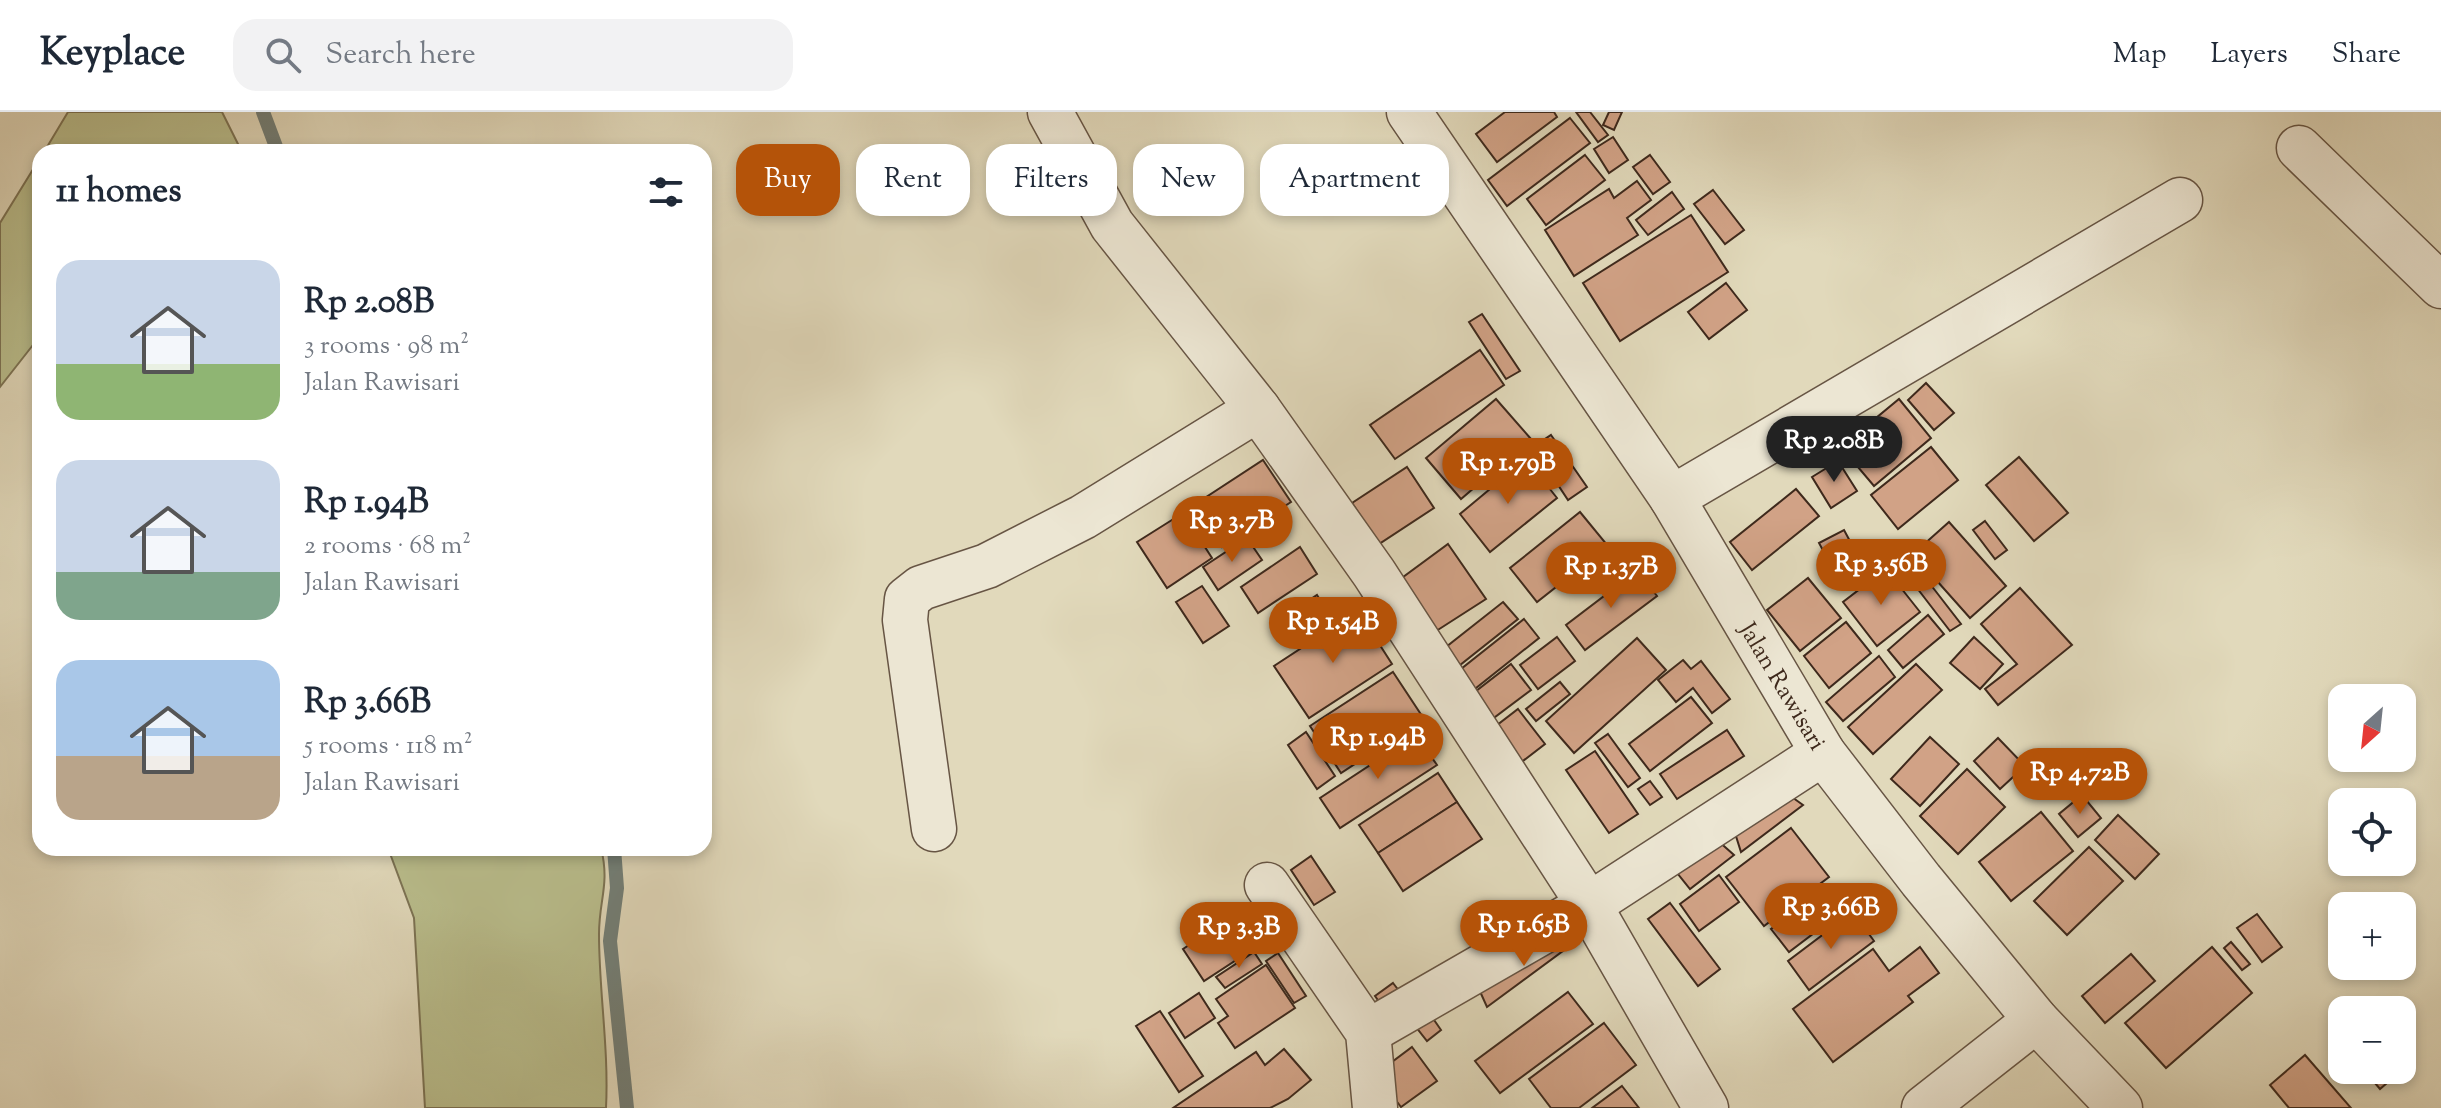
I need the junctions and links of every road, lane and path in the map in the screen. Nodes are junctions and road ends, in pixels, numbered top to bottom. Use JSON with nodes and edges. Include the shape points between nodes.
{"nodes":[{"id":1,"x":1409,"y":112,"type":"edge"},
{"id":2,"x":1056,"y":114,"type":"edge"},
{"id":3,"x":2299,"y":148,"type":"dead end"},
{"id":4,"x":2180,"y":200,"type":"dead end"},
{"id":5,"x":2441,"y":286,"type":"edge"},
{"id":6,"x":1258,"y":409,"type":"junction"},
{"id":7,"x":1672,"y":498,"type":"junction"},
{"id":8,"x":1823,"y":753,"type":"junction"},
{"id":9,"x":934,"y":829,"type":"dead end"},
{"id":10,"x":1267,"y":885,"type":"dead end"},
{"id":11,"x":1589,"y":905,"type":"junction"},
{"id":12,"x":2036,"y":1020,"type":"junction"},
{"id":13,"x":1368,"y":1032,"type":"junction"},
{"id":14,"x":1375,"y":1108,"type":"edge"},
{"id":15,"x":1706,"y":1108,"type":"edge"},
{"id":16,"x":1924,"y":1108,"type":"edge"},
{"id":17,"x":2120,"y":1108,"type":"edge"}],
"edges":[{"from":1,"to":7,"type":"street","name":"Jalan Rawisari"},
{"from":2,"to":6,"type":"street","via":[[1112,225]]},
{"from":3,"to":5,"type":"street"},
{"from":4,"to":7,"type":"street"},
{"from":6,"to":9,"type":"street","via":[[1083,517],[987,566],[921,588],[907,599],[905,620]]},
{"from":6,"to":11,"type":"street","via":[[1374,573]]},
{"from":7,"to":8,"type":"street","name":"Jalan Rawisari"},
{"from":8,"to":11,"type":"street"},
{"from":8,"to":12,"type":"street","name":"Jalan Rawisari"},
{"from":10,"to":13,"type":"street"},
{"from":11,"to":13,"type":"street"},
{"from":11,"to":15,"type":"street"},
{"from":12,"to":16,"type":"street"},
{"from":12,"to":17,"type":"street","name":"Jalan Rawisari"},
{"from":13,"to":14,"type":"street"}]}
